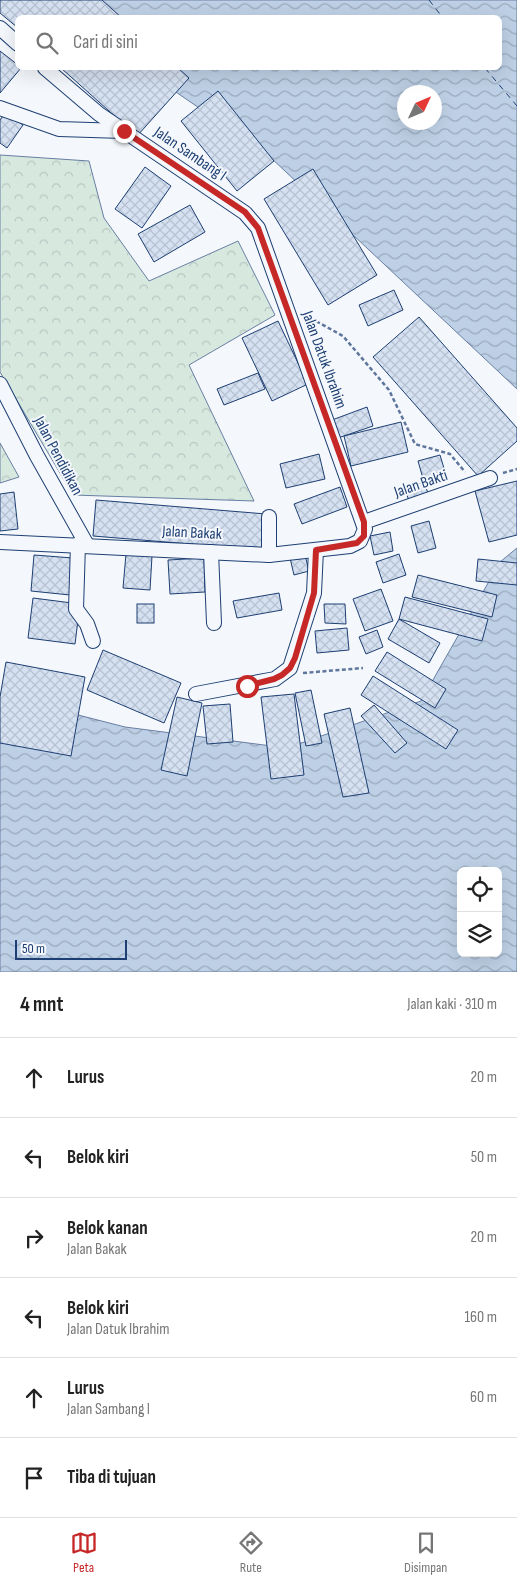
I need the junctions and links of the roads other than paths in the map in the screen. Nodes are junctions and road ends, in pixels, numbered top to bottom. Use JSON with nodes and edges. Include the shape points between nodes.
{"nodes":[{"id":1,"x":0,"y":28,"type":"edge"},
{"id":2,"x":15,"y":41,"type":"edge"},
{"id":3,"x":47,"y":70,"type":"edge"},
{"id":4,"x":0,"y":108,"type":"edge"},
{"id":5,"x":124,"y":131,"type":"junction"},
{"id":6,"x":245,"y":212,"type":"joint"},
{"id":7,"x":0,"y":384,"type":"edge"},
{"id":8,"x":490,"y":478,"type":"dead end"},
{"id":9,"x":269,"y":517,"type":"dead end"},
{"id":10,"x":364,"y":522,"type":"junction"},
{"id":11,"x":0,"y":542,"type":"edge"},
{"id":12,"x":82,"y":544,"type":"junction"},
{"id":13,"x":316,"y":550,"type":"junction"},
{"id":14,"x":211,"y":552,"type":"junction"},
{"id":15,"x":269,"y":555,"type":"junction"},
{"id":16,"x":214,"y":623,"type":"dead end"},
{"id":17,"x":93,"y":640,"type":"dead end"},
{"id":18,"x":196,"y":694,"type":"dead end"}],
"edges":[{"from":1,"to":2,"type":"street"},
{"from":3,"to":5,"type":"street","name":"Jalan Sambang I"},
{"from":4,"to":5,"type":"street","via":[[59,129]]},
{"from":5,"to":6,"type":"street","name":"Jalan Sambang I"},
{"from":6,"to":10,"type":"street","name":"Jalan Datuk Ibrahim","via":[[258,228]]},
{"from":7,"to":12,"type":"street","name":"Jalan Pendidikan"},
{"from":8,"to":10,"type":"street","name":"Jalan Bakti"},
{"from":9,"to":15,"type":"street"},
{"from":10,"to":13,"type":"street","name":"Jalan Bakak","via":[[364,536],[357,543]]},
{"from":11,"to":12,"type":"street","name":"Jalan Bakak"},
{"from":12,"to":14,"type":"street","name":"Jalan Bakak"},
{"from":12,"to":17,"type":"street","via":[[76,609]]},
{"from":13,"to":15,"type":"street","name":"Jalan Bakak"},
{"from":13,"to":18,"type":"street","via":[[314,593],[290,668],[274,679]]},
{"from":14,"to":15,"type":"street","name":"Jalan Bakak"},
{"from":14,"to":16,"type":"street"}]}
